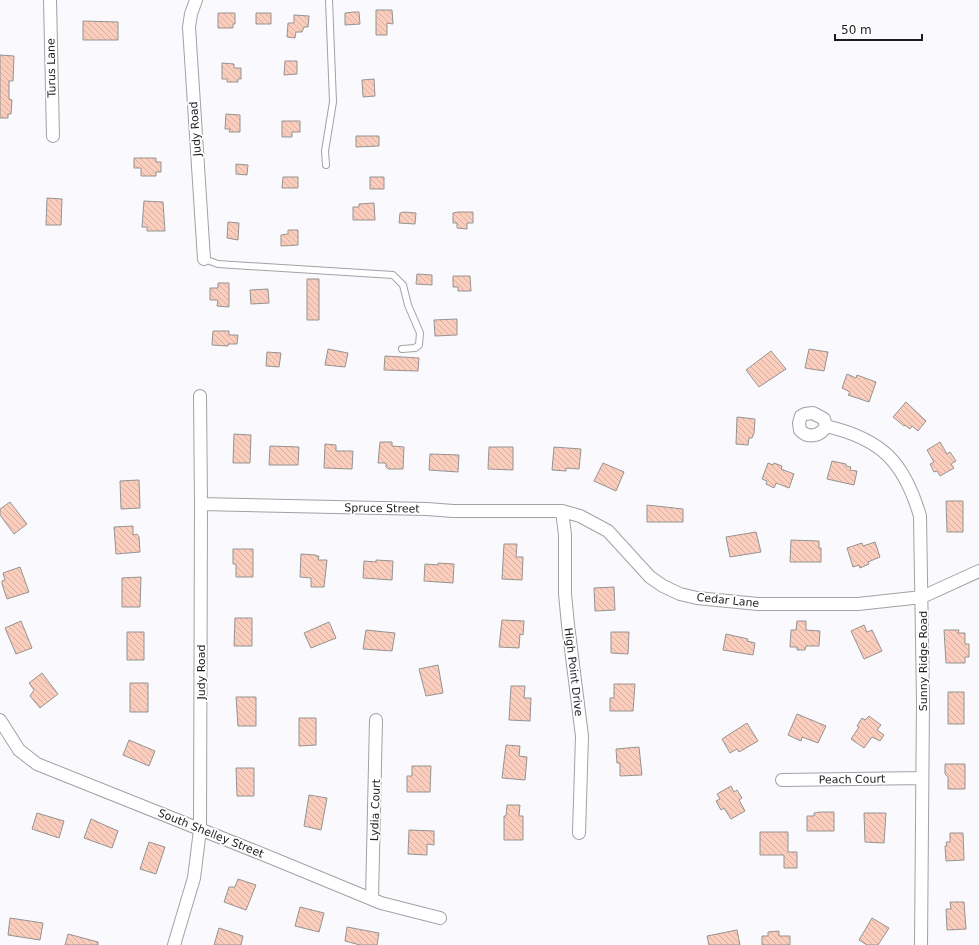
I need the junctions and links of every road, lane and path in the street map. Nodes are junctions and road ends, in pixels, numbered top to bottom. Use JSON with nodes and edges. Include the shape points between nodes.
{"nodes":[{"id":1,"x":50,"y":0,"type":"edge"},
{"id":2,"x":196,"y":0,"type":"edge"},
{"id":3,"x":329,"y":0,"type":"edge"},
{"id":4,"x":53,"y":136,"type":"dead end"},
{"id":5,"x":326,"y":165,"type":"dead end"},
{"id":6,"x":204,"y":259,"type":"joint"},
{"id":7,"x":402,"y":349,"type":"dead end"},
{"id":8,"x":200,"y":396,"type":"dead end"},
{"id":9,"x":826,"y":426,"type":"dead end"},
{"id":10,"x":201,"y":504,"type":"junction"},
{"id":11,"x":562,"y":511,"type":"junction"},
{"id":12,"x":979,"y":571,"type":"edge"},
{"id":13,"x":922,"y":597,"type":"junction"},
{"id":14,"x":0,"y":720,"type":"edge"},
{"id":15,"x":376,"y":720,"type":"dead end"},
{"id":16,"x":922,"y":778,"type":"junction"},
{"id":17,"x":782,"y":780,"type":"dead end"},
{"id":18,"x":200,"y":830,"type":"junction"},
{"id":19,"x":579,"y":833,"type":"dead end"},
{"id":20,"x":372,"y":899,"type":"junction"},
{"id":21,"x":440,"y":918,"type":"dead end"},
{"id":22,"x":174,"y":945,"type":"edge"},
{"id":23,"x":921,"y":945,"type":"edge"}],
"edges":[{"from":1,"to":4,"type":"street","name":"Turus Lane"},
{"from":2,"to":6,"type":"street","name":"Judy Road","via":[[189,27]]},
{"from":3,"to":5,"type":"lane","via":[[332,102],[325,151]]},
{"from":6,"to":7,"type":"lane","via":[[218,264],[393,275],[403,285],[420,333],[419,345],[415,348]]},
{"from":8,"to":10,"type":"street","name":"Judy Road"},
{"from":9,"to":13,"type":"street","name":"Sunny Ridge Road","via":[[860,436],[879,447],[904,475],[913,492],[920,516]]},
{"from":10,"to":11,"type":"street","name":"Spruce Street","via":[[453,511]]},
{"from":10,"to":18,"type":"street","name":"Judy Road"},
{"from":11,"to":13,"type":"street","name":"Cedar Lane","via":[[594,522],[608,531],[650,577],[680,594],[758,604],[858,604]]},
{"from":11,"to":19,"type":"street","name":"High Point Drive","via":[[565,535],[565,594],[582,736]]},
{"from":12,"to":13,"type":"street"},
{"from":13,"to":16,"type":"street","name":"Sunny Ridge Road"},
{"from":14,"to":18,"type":"street","name":"South Shelley Street","via":[[19,750],[37,764]]},
{"from":15,"to":20,"type":"street","name":"Lydia Court"},
{"from":16,"to":17,"type":"street","name":"Peach Court"},
{"from":16,"to":23,"type":"street","name":"Sunny Ridge Road"},
{"from":18,"to":20,"type":"street","name":"South Shelley Street"},
{"from":18,"to":22,"type":"street","name":"Judy Road","via":[[194,878]]},
{"from":20,"to":21,"type":"street","name":"South Shelley Street","via":[[381,904]]}]}
